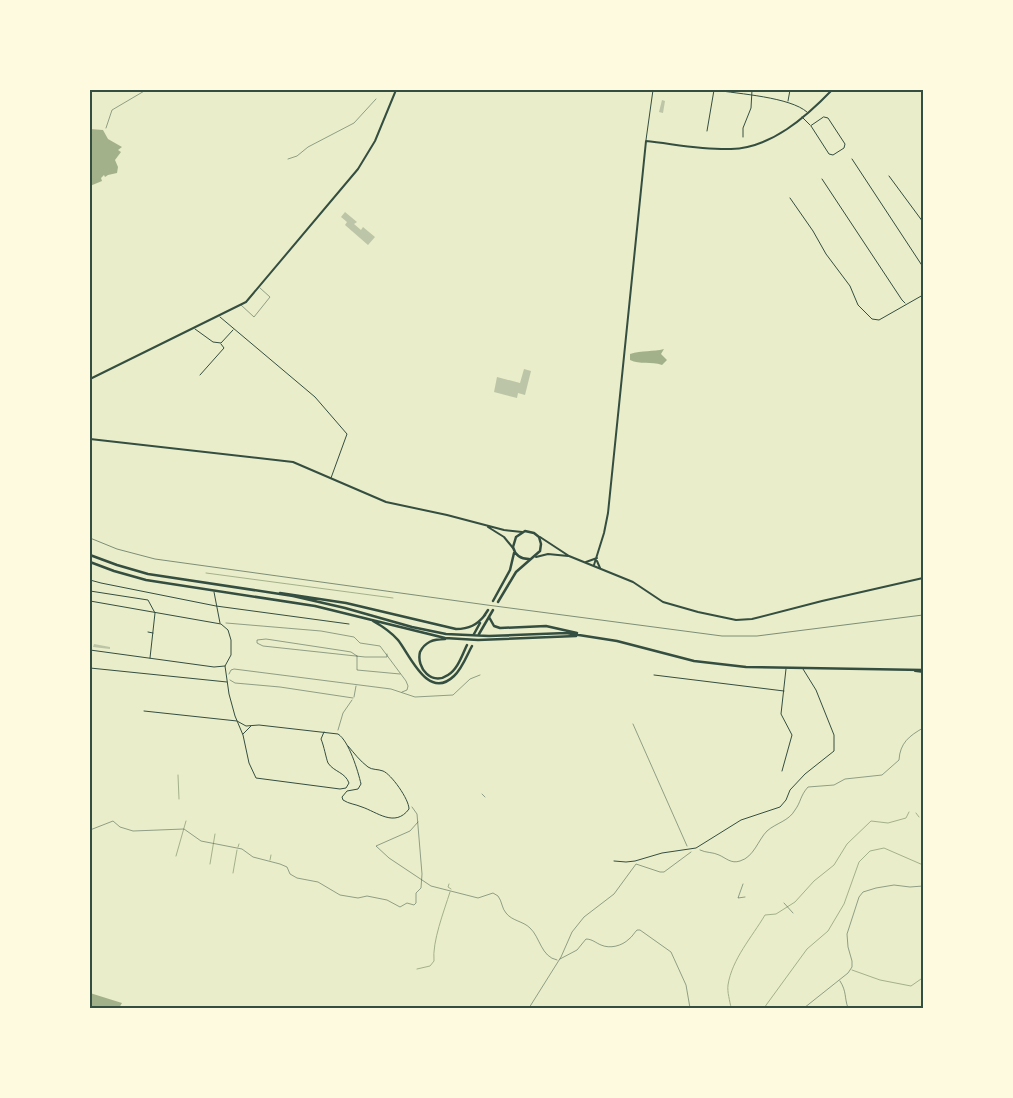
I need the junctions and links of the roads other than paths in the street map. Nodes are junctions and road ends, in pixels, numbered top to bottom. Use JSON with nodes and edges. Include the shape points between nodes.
{"nodes":[{"id":1,"x":396,"y":90,"type":"edge"},
{"id":2,"x":653,"y":90,"type":"edge"},
{"id":3,"x":714,"y":90,"type":"edge"},
{"id":4,"x":752,"y":90,"type":"edge"},
{"id":5,"x":790,"y":90,"type":"edge"},
{"id":6,"x":832,"y":90,"type":"edge"},
{"id":7,"x":751,"y":96,"type":"junction"},
{"id":8,"x":788,"y":102,"type":"junction"},
{"id":9,"x":807,"y":112,"type":"junction"},
{"id":10,"x":802,"y":116,"type":"junction"},
{"id":11,"x":811,"y":126,"type":"junction"},
{"id":12,"x":707,"y":131,"type":"dead end"},
{"id":13,"x":743,"y":138,"type":"dead end"},
{"id":14,"x":646,"y":141,"type":"junction"},
{"id":15,"x":852,"y":159,"type":"dead end"},
{"id":16,"x":889,"y":176,"type":"dead end"},
{"id":17,"x":822,"y":179,"type":"dead end"},
{"id":18,"x":790,"y":198,"type":"dead end"},
{"id":19,"x":923,"y":222,"type":"edge"},
{"id":20,"x":923,"y":267,"type":"edge"},
{"id":21,"x":259,"y":287,"type":"junction"},
{"id":22,"x":923,"y":295,"type":"edge"},
{"id":23,"x":906,"y":303,"type":"junction"},
{"id":24,"x":241,"y":305,"type":"junction"},
{"id":25,"x":219,"y":316,"type":"junction"},
{"id":26,"x":194,"y":328,"type":"junction"},
{"id":27,"x":234,"y":329,"type":"junction"},
{"id":28,"x":221,"y":344,"type":"junction"},
{"id":29,"x":200,"y":375,"type":"dead end"},
{"id":30,"x":90,"y":379,"type":"edge"},
{"id":31,"x":90,"y":439,"type":"edge"},
{"id":32,"x":331,"y":478,"type":"junction"},
{"id":33,"x":484,"y":525,"type":"junction"},
{"id":34,"x":524,"y":532,"type":"junction"},
{"id":35,"x":537,"y":536,"type":"junction"},
{"id":36,"x":514,"y":550,"type":"junction"},
{"id":37,"x":90,"y":555,"type":"edge"},
{"id":38,"x":569,"y":556,"type":"junction"},
{"id":39,"x":536,"y":557,"type":"junction"},
{"id":40,"x":597,"y":558,"type":"junction"},
{"id":41,"x":529,"y":559,"type":"junction"},
{"id":42,"x":90,"y":562,"type":"edge"},
{"id":43,"x":586,"y":562,"type":"junction"},
{"id":44,"x":594,"y":565,"type":"junction"},
{"id":45,"x":600,"y":568,"type":"junction"},
{"id":46,"x":923,"y":578,"type":"edge"},
{"id":47,"x":90,"y":580,"type":"edge"},
{"id":48,"x":214,"y":590,"type":"junction"},
{"id":49,"x":90,"y":591,"type":"edge"},
{"id":50,"x":271,"y":592,"type":"junction"},
{"id":51,"x":493,"y":601,"type":"dead end"},
{"id":52,"x":90,"y":602,"type":"edge"},
{"id":53,"x":498,"y":602,"type":"dead end"},
{"id":54,"x":216,"y":606,"type":"junction"},
{"id":55,"x":488,"y":610,"type":"dead end"},
{"id":56,"x":493,"y":610,"type":"dead end"},
{"id":57,"x":155,"y":613,"type":"junction"},
{"id":58,"x":485,"y":615,"type":"junction"},
{"id":59,"x":357,"y":616,"type":"junction"},
{"id":60,"x":489,"y":618,"type":"junction"},
{"id":61,"x":221,"y":624,"type":"junction"},
{"id":62,"x":349,"y":624,"type":"dead end"},
{"id":63,"x":148,"y":632,"type":"dead end"},
{"id":64,"x":154,"y":633,"type":"junction"},
{"id":65,"x":474,"y":634,"type":"dead end"},
{"id":66,"x":479,"y":634,"type":"dead end"},
{"id":67,"x":580,"y":635,"type":"junction"},
{"id":68,"x":455,"y":639,"type":"junction"},
{"id":69,"x":467,"y":645,"type":"dead end"},
{"id":70,"x":472,"y":646,"type":"dead end"},
{"id":71,"x":90,"y":650,"type":"edge"},
{"id":72,"x":150,"y":659,"type":"junction"},
{"id":73,"x":225,"y":666,"type":"junction"},
{"id":74,"x":90,"y":668,"type":"edge"},
{"id":75,"x":786,"y":668,"type":"junction"},
{"id":76,"x":803,"y":669,"type":"junction"},
{"id":77,"x":923,"y":671,"type":"edge"},
{"id":78,"x":654,"y":675,"type":"dead end"},
{"id":79,"x":227,"y":682,"type":"junction"},
{"id":80,"x":784,"y":691,"type":"junction"},
{"id":81,"x":144,"y":711,"type":"dead end"},
{"id":82,"x":237,"y":722,"type":"junction"},
{"id":83,"x":251,"y":726,"type":"junction"},
{"id":84,"x":324,"y":732,"type":"junction"},
{"id":85,"x":243,"y":735,"type":"junction"},
{"id":86,"x":348,"y":746,"type":"junction"},
{"id":87,"x":782,"y":771,"type":"dead end"},
{"id":88,"x":614,"y":860,"type":"dead end"}],
"edges":[{"from":1,"to":21,"type":"street","via":[[374,144],[358,169]]},
{"from":2,"to":14,"type":"street"},
{"from":3,"to":7,"type":"street"},
{"from":3,"to":12,"type":"street"},
{"from":4,"to":7,"type":"street"},
{"from":5,"to":8,"type":"street"},
{"from":6,"to":9,"type":"street"},
{"from":7,"to":8,"type":"street"},
{"from":7,"to":13,"type":"street"},
{"from":8,"to":9,"type":"street"},
{"from":9,"to":10,"type":"street"},
{"from":10,"to":11,"type":"street"},
{"from":10,"to":14,"type":"street","via":[[778,135],[745,147],[709,148]]},
{"from":11,"to":11,"type":"street","via":[[830,155],[845,146],[826,117]]},
{"from":14,"to":40,"type":"street","via":[[608,513]]},
{"from":15,"to":20,"type":"street"},
{"from":16,"to":19,"type":"street"},
{"from":17,"to":23,"type":"street"},
{"from":18,"to":23,"type":"street","via":[[850,286],[858,305],[872,319],[879,320]]},
{"from":21,"to":24,"type":"street"},
{"from":21,"to":24,"type":"lane","via":[[270,297],[254,316]]},
{"from":22,"to":23,"type":"street"},
{"from":24,"to":25,"type":"street"},
{"from":25,"to":26,"type":"street"},
{"from":25,"to":27,"type":"street"},
{"from":26,"to":28,"type":"street"},
{"from":26,"to":30,"type":"street"},
{"from":27,"to":28,"type":"street"},
{"from":27,"to":32,"type":"street","via":[[315,397],[345,430],[347,434]]},
{"from":28,"to":29,"type":"street","via":[[224,348]]},
{"from":31,"to":32,"type":"street","via":[[293,462]]},
{"from":32,"to":33,"type":"street","via":[[386,502]]},
{"from":33,"to":34,"type":"street"},
{"from":33,"to":36,"type":"street","via":[[504,537]]},
{"from":34,"to":35,"type":"main road"},
{"from":34,"to":36,"type":"main road","via":[[516,537]]},
{"from":35,"to":38,"type":"street"},
{"from":35,"to":39,"type":"main road","via":[[541,546]]},
{"from":36,"to":41,"type":"main road","via":[[522,558]]},
{"from":36,"to":51,"type":"main road","via":[[510,570]]},
{"from":37,"to":50,"type":"main road","via":[[148,574]]},
{"from":38,"to":39,"type":"street","via":[[548,554]]},
{"from":38,"to":43,"type":"street"},
{"from":39,"to":41,"type":"main road"},
{"from":40,"to":43,"type":"street"},
{"from":40,"to":44,"type":"street"},
{"from":40,"to":45,"type":"street"},
{"from":41,"to":53,"type":"main road","via":[[516,572]]},
{"from":42,"to":48,"type":"main road","via":[[146,580]]},
{"from":43,"to":44,"type":"street"},
{"from":44,"to":45,"type":"street"},
{"from":45,"to":46,"type":"street","via":[[633,582],[668,604],[748,620]]},
{"from":47,"to":54,"type":"street"},
{"from":48,"to":54,"type":"street"},
{"from":48,"to":59,"type":"main road","via":[[300,603]]},
{"from":49,"to":57,"type":"street","via":[[146,599]]},
{"from":50,"to":58,"type":"main road","via":[[346,603],[464,629]]},
{"from":50,"to":67,"type":"main road","via":[[464,636],[560,632]]},
{"from":52,"to":57,"type":"street"},
{"from":54,"to":61,"type":"street"},
{"from":54,"to":62,"type":"street"},
{"from":55,"to":58,"type":"main road"},
{"from":56,"to":60,"type":"main road"},
{"from":57,"to":61,"type":"street"},
{"from":57,"to":64,"type":"street"},
{"from":58,"to":65,"type":"main road"},
{"from":59,"to":68,"type":"main road"},
{"from":59,"to":70,"type":"main road","via":[[391,633],[419,673],[435,682],[454,676]]},
{"from":60,"to":66,"type":"main road"},
{"from":60,"to":67,"type":"main road","via":[[494,626],[500,628],[546,626]]},
{"from":61,"to":73,"type":"street","via":[[232,640]]},
{"from":63,"to":64,"type":"street"},
{"from":64,"to":72,"type":"street"},
{"from":67,"to":68,"type":"main road"},
{"from":67,"to":75,"type":"main road","via":[[699,662]]},
{"from":68,"to":69,"type":"main road","via":[[436,639],[424,645],[419,659],[425,672],[436,678],[448,676]]},
{"from":71,"to":72,"type":"street"},
{"from":72,"to":73,"type":"street"},
{"from":73,"to":79,"type":"street"},
{"from":74,"to":79,"type":"street"},
{"from":75,"to":76,"type":"main road"},
{"from":75,"to":80,"type":"street"},
{"from":76,"to":77,"type":"main road"},
{"from":76,"to":88,"type":"street","via":[[816,690],[834,735],[834,751],[805,774],[780,807],[741,820],[696,848],[626,862]]},
{"from":78,"to":80,"type":"street"},
{"from":79,"to":82,"type":"street"},
{"from":80,"to":87,"type":"street","via":[[782,714],[792,735]]},
{"from":81,"to":82,"type":"street"},
{"from":82,"to":83,"type":"street"},
{"from":82,"to":85,"type":"street"},
{"from":83,"to":84,"type":"street"},
{"from":83,"to":85,"type":"street"},
{"from":84,"to":85,"type":"street","via":[[321,739],[328,762],[349,781],[343,789],[256,778]]},
{"from":84,"to":86,"type":"street","via":[[338,734]]},
{"from":86,"to":86,"type":"street","via":[[368,767],[388,774],[409,804],[403,815],[386,817],[343,800],[346,791],[361,786]]}]}
